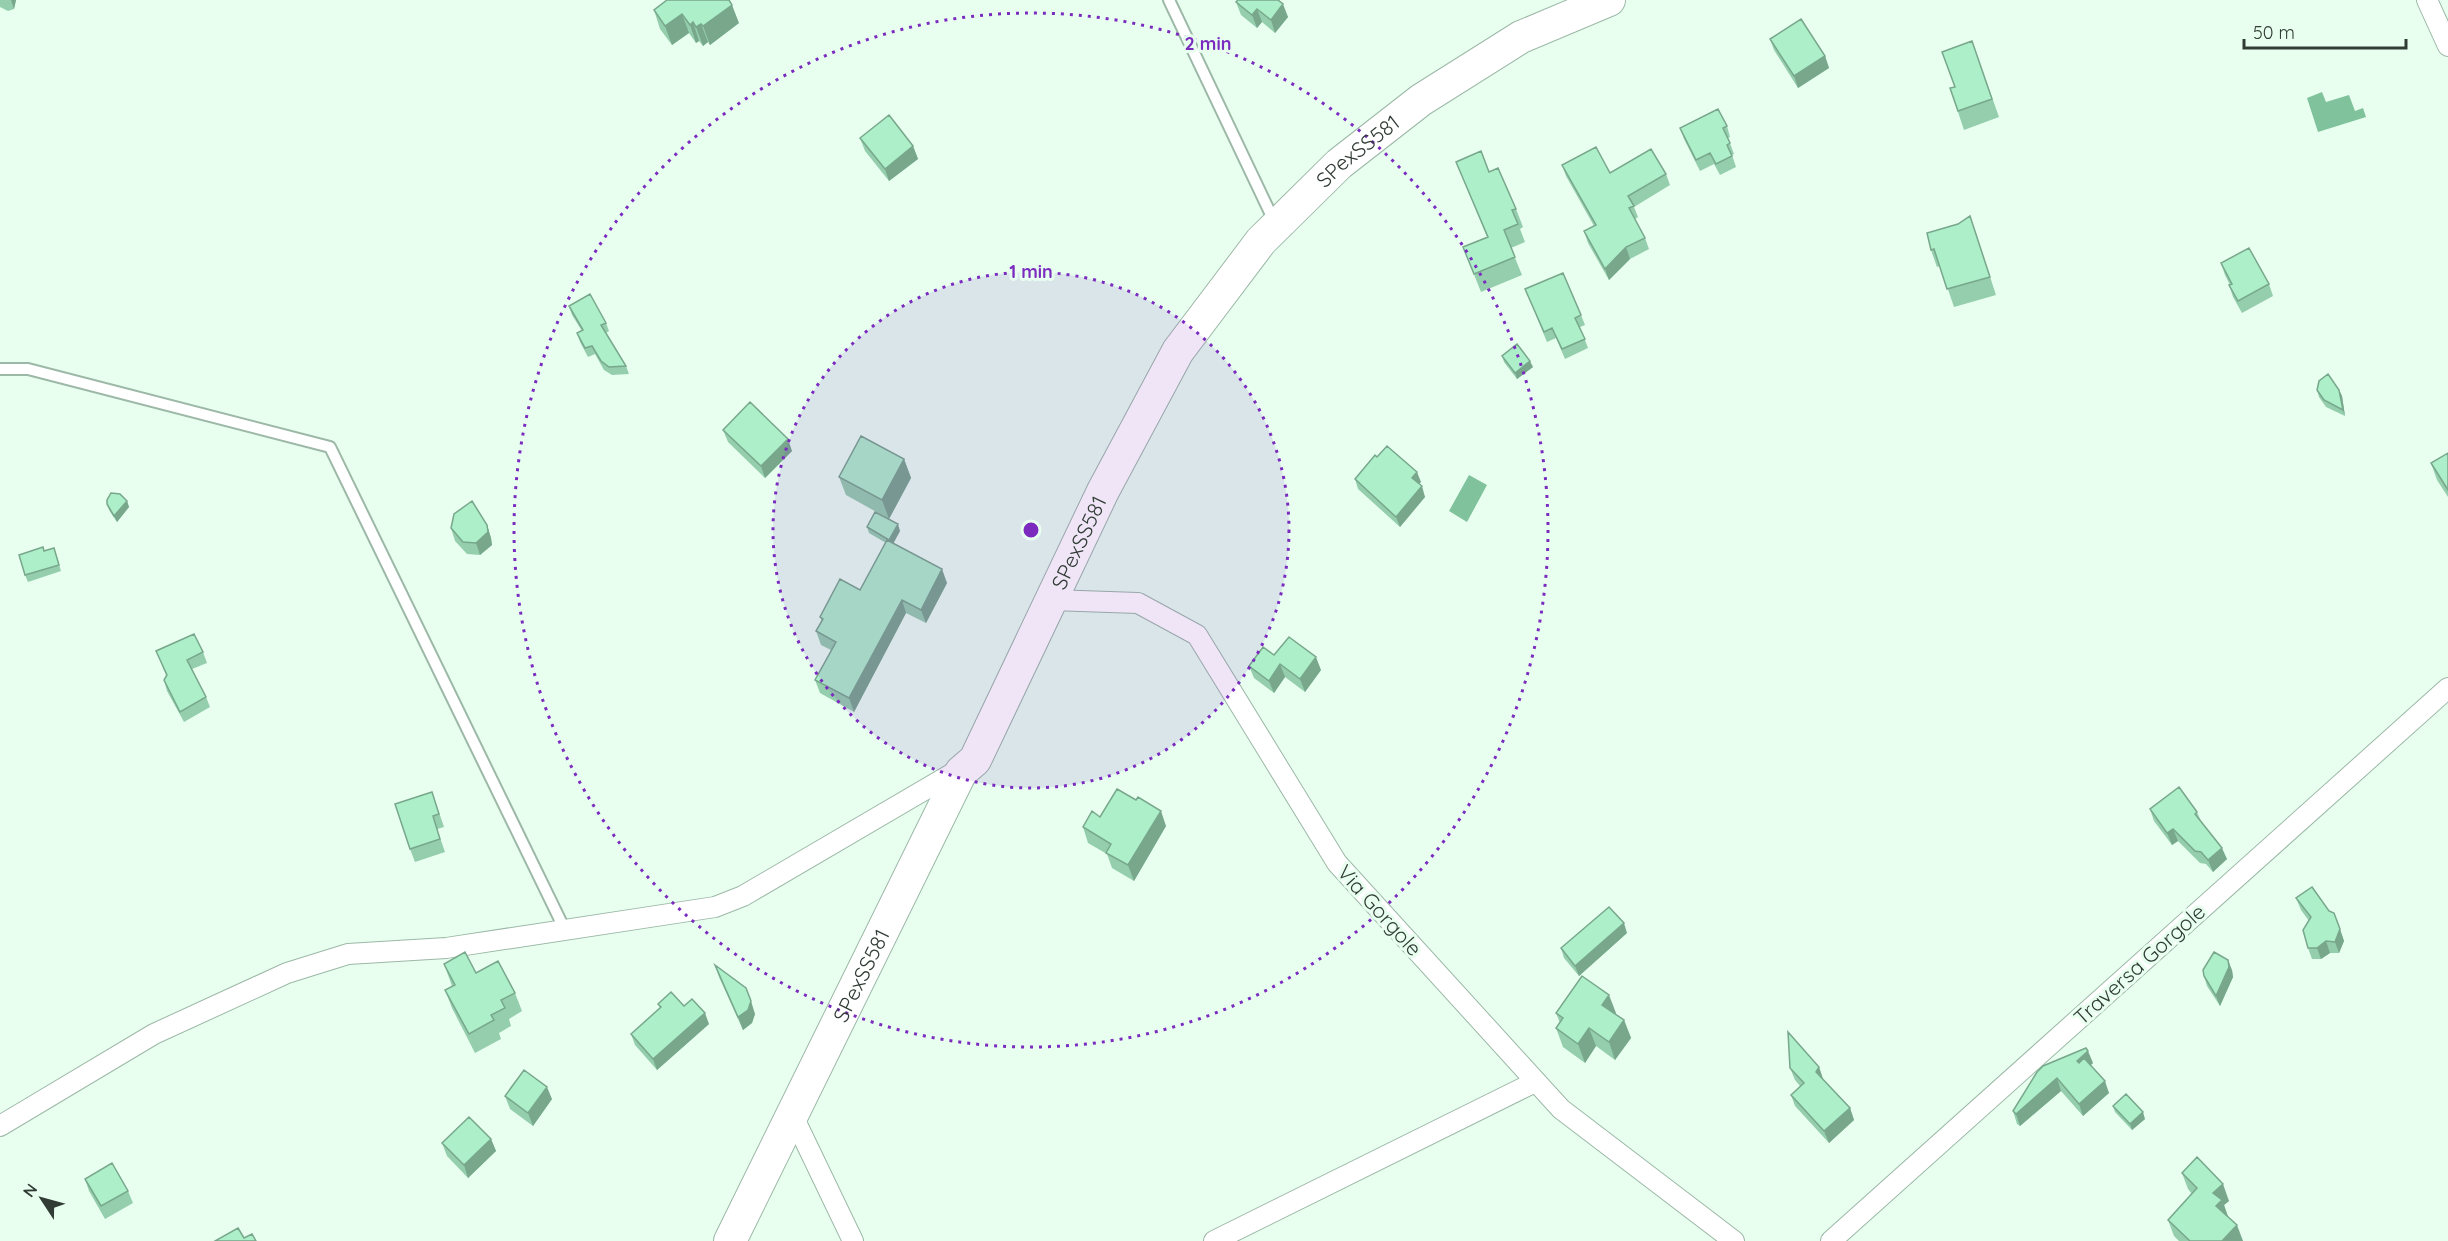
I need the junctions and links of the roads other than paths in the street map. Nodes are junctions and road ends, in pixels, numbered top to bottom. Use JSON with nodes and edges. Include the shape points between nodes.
{"nodes":[{"id":1,"x":1169,"y":0,"type":"edge"},
{"id":2,"x":1609,"y":0,"type":"edge"},
{"id":3,"x":2427,"y":0,"type":"edge"},
{"id":4,"x":2448,"y":46,"type":"edge"},
{"id":5,"x":1276,"y":226,"type":"junction"},
{"id":6,"x":0,"y":369,"type":"edge"},
{"id":7,"x":1051,"y":600,"type":"junction"},
{"id":8,"x":2448,"y":688,"type":"edge"},
{"id":9,"x":975,"y":760,"type":"junction"},
{"id":10,"x":565,"y":930,"type":"junction"},
{"id":11,"x":1535,"y":1082,"type":"junction"},
{"id":12,"x":792,"y":1114,"type":"junction"},
{"id":13,"x":0,"y":1126,"type":"edge"},
{"id":14,"x":730,"y":1241,"type":"edge"},
{"id":15,"x":853,"y":1241,"type":"edge"},
{"id":16,"x":1214,"y":1241,"type":"edge"},
{"id":17,"x":1734,"y":1241,"type":"edge"},
{"id":18,"x":1831,"y":1241,"type":"edge"}],
"edges":[{"from":1,"to":5,"type":"lane"},
{"from":2,"to":5,"type":"main road","name":"SPexSS581","via":[[1521,37],[1421,100],[1339,164]]},
{"from":3,"to":4,"type":"street"},
{"from":5,"to":7,"type":"main road","name":"SPexSS581","via":[[1179,351],[1102,491]]},
{"from":6,"to":10,"type":"lane","via":[[28,369],[330,447]]},
{"from":7,"to":9,"type":"main road","name":"SPexSS581"},
{"from":7,"to":11,"type":"street","name":"Via Gorgole","via":[[1138,603],[1197,634],[1337,863]]},
{"from":8,"to":18,"type":"street","name":"Traversa Gorgole"},
{"from":9,"to":10,"type":"street","via":[[743,896],[715,907]]},
{"from":9,"to":12,"type":"main road","name":"SPexSS581","via":[[961,772]]},
{"from":10,"to":13,"type":"street","via":[[447,948],[348,954],[287,973],[154,1034]]},
{"from":11,"to":16,"type":"street"},
{"from":11,"to":17,"type":"street","name":"Via Gorgole","via":[[1561,1109]]},
{"from":12,"to":14,"type":"main road","name":"SPexSS581"},
{"from":12,"to":15,"type":"street"}]}
